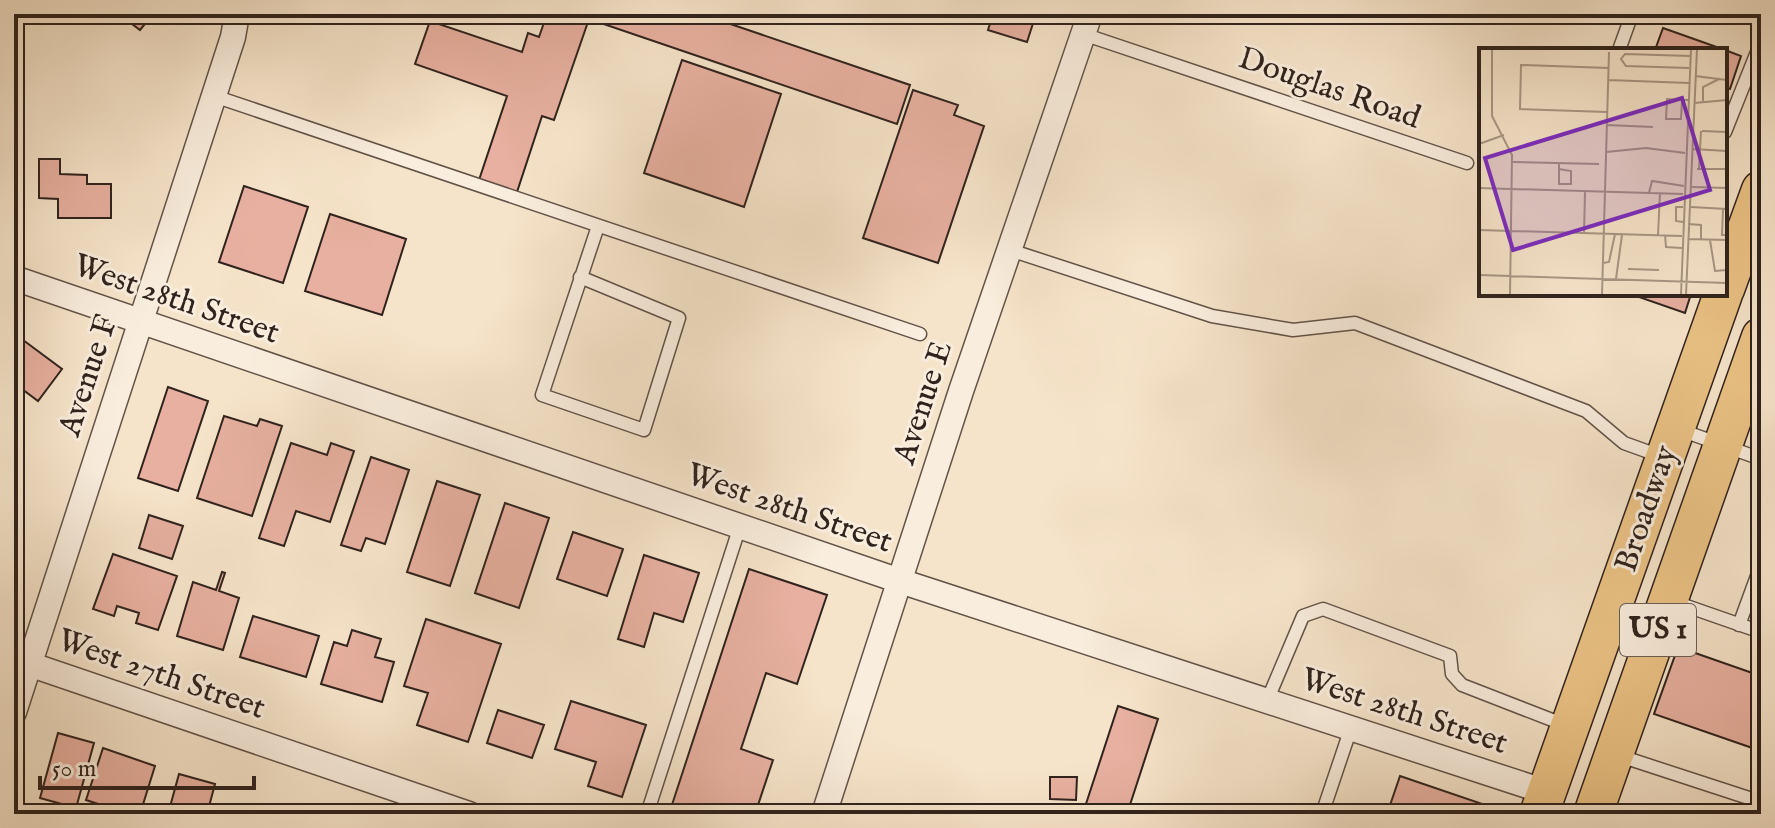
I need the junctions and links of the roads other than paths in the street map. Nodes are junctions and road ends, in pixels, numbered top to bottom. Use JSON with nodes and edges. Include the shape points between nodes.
{"nodes":[{"id":1,"x":237,"y":14,"type":"edge"},
{"id":2,"x":1632,"y":14,"type":"edge"},
{"id":3,"x":1087,"y":24,"type":"edge"},
{"id":4,"x":1761,"y":42,"type":"edge"},
{"id":5,"x":1620,"y":48,"type":"edge"},
{"id":6,"x":214,"y":96,"type":"junction"},
{"id":7,"x":1727,"y":127,"type":"edge"},
{"id":8,"x":1467,"y":163,"type":"dead end"},
{"id":9,"x":1761,"y":190,"type":"edge"},
{"id":10,"x":598,"y":226,"type":"junction"},
{"id":11,"x":1010,"y":250,"type":"junction"},
{"id":12,"x":580,"y":277,"type":"junction"},
{"id":13,"x":14,"y":278,"type":"edge"},
{"id":14,"x":1727,"y":283,"type":"edge"},
{"id":15,"x":1722,"y":296,"type":"edge"},
{"id":16,"x":141,"y":321,"type":"junction"},
{"id":17,"x":920,"y":334,"type":"dead end"},
{"id":18,"x":1761,"y":337,"type":"edge"},
{"id":19,"x":1670,"y":442,"type":"junction"},
{"id":20,"x":1723,"y":445,"type":"junction"},
{"id":21,"x":1761,"y":459,"type":"edge"},
{"id":22,"x":740,"y":526,"type":"junction"},
{"id":23,"x":1761,"y":565,"type":"edge"},
{"id":24,"x":900,"y":581,"type":"junction"},
{"id":25,"x":1669,"y":600,"type":"junction"},
{"id":26,"x":1739,"y":625,"type":"junction"},
{"id":27,"x":1761,"y":632,"type":"edge"},
{"id":28,"x":1600,"y":642,"type":"junction"},
{"id":29,"x":22,"y":661,"type":"edge"},
{"id":30,"x":1267,"y":701,"type":"junction"},
{"id":31,"x":14,"y":712,"type":"edge"},
{"id":32,"x":1569,"y":727,"type":"junction"},
{"id":33,"x":1351,"y":728,"type":"junction"},
{"id":34,"x":1614,"y":754,"type":"junction"},
{"id":35,"x":1761,"y":802,"type":"edge"},
{"id":36,"x":1549,"y":807,"type":"edge"},
{"id":37,"x":469,"y":814,"type":"edge"},
{"id":38,"x":647,"y":814,"type":"edge"},
{"id":39,"x":824,"y":814,"type":"edge"},
{"id":40,"x":1322,"y":814,"type":"edge"},
{"id":41,"x":1593,"y":814,"type":"edge"}],
"edges":[{"from":1,"to":6,"type":"street","name":"Avenue F"},
{"from":2,"to":5,"type":"lane"},
{"from":3,"to":8,"type":"lane","name":"Douglas Road"},
{"from":3,"to":11,"type":"street","name":"Avenue E"},
{"from":4,"to":7,"type":"lane"},
{"from":6,"to":10,"type":"lane"},
{"from":6,"to":16,"type":"street","name":"Avenue F"},
{"from":9,"to":14,"type":"main road","name":"Broadway","number":"US 1"},
{"from":10,"to":12,"type":"lane"},
{"from":10,"to":17,"type":"lane"},
{"from":11,"to":19,"type":"lane","via":[[1212,316],[1293,330],[1355,323],[1586,411],[1624,443]]},
{"from":11,"to":24,"type":"street","name":"Avenue E"},
{"from":12,"to":12,"type":"lane","via":[[542,395],[644,430],[679,318]]},
{"from":13,"to":16,"type":"street","name":"West 28th Street"},
{"from":15,"to":19,"type":"main road","name":"Broadway","number":"US 1"},
{"from":16,"to":22,"type":"street","name":"West 28th Street"},
{"from":16,"to":29,"type":"street","name":"Avenue F"},
{"from":18,"to":20,"type":"main road","name":"Broadway","number":"US 1"},
{"from":19,"to":20,"type":"lane"},
{"from":19,"to":28,"type":"main road","name":"Broadway","number":"US 1"},
{"from":20,"to":21,"type":"lane"},
{"from":20,"to":25,"type":"main road","name":"Broadway","number":"US 1"},
{"from":22,"to":24,"type":"street","name":"West 28th Street"},
{"from":22,"to":38,"type":"lane"},
{"from":23,"to":26,"type":"lane"},
{"from":24,"to":30,"type":"street","name":"West 28th Street"},
{"from":24,"to":39,"type":"street","name":"Avenue E"},
{"from":25,"to":26,"type":"lane"},
{"from":25,"to":34,"type":"main road","name":"Broadway","number":"US 1"},
{"from":26,"to":27,"type":"lane"},
{"from":28,"to":32,"type":"main road","name":"Broadway","number":"US 1"},
{"from":28,"to":36,"type":"main road","via":[[1607,685]]},
{"from":29,"to":31,"type":"street","name":"Avenue F"},
{"from":29,"to":37,"type":"street","name":"West 27th Street"},
{"from":30,"to":32,"type":"lane","via":[[1303,616],[1323,609],[1450,656],[1452,674],[1462,685]]},
{"from":30,"to":33,"type":"street","name":"West 28th Street"},
{"from":32,"to":36,"type":"main road","name":"Broadway","number":"US 1"},
{"from":33,"to":36,"type":"street","name":"West 28th Street"},
{"from":33,"to":40,"type":"lane"},
{"from":34,"to":35,"type":"lane"},
{"from":34,"to":41,"type":"main road","name":"Broadway","number":"US 1"}]}
